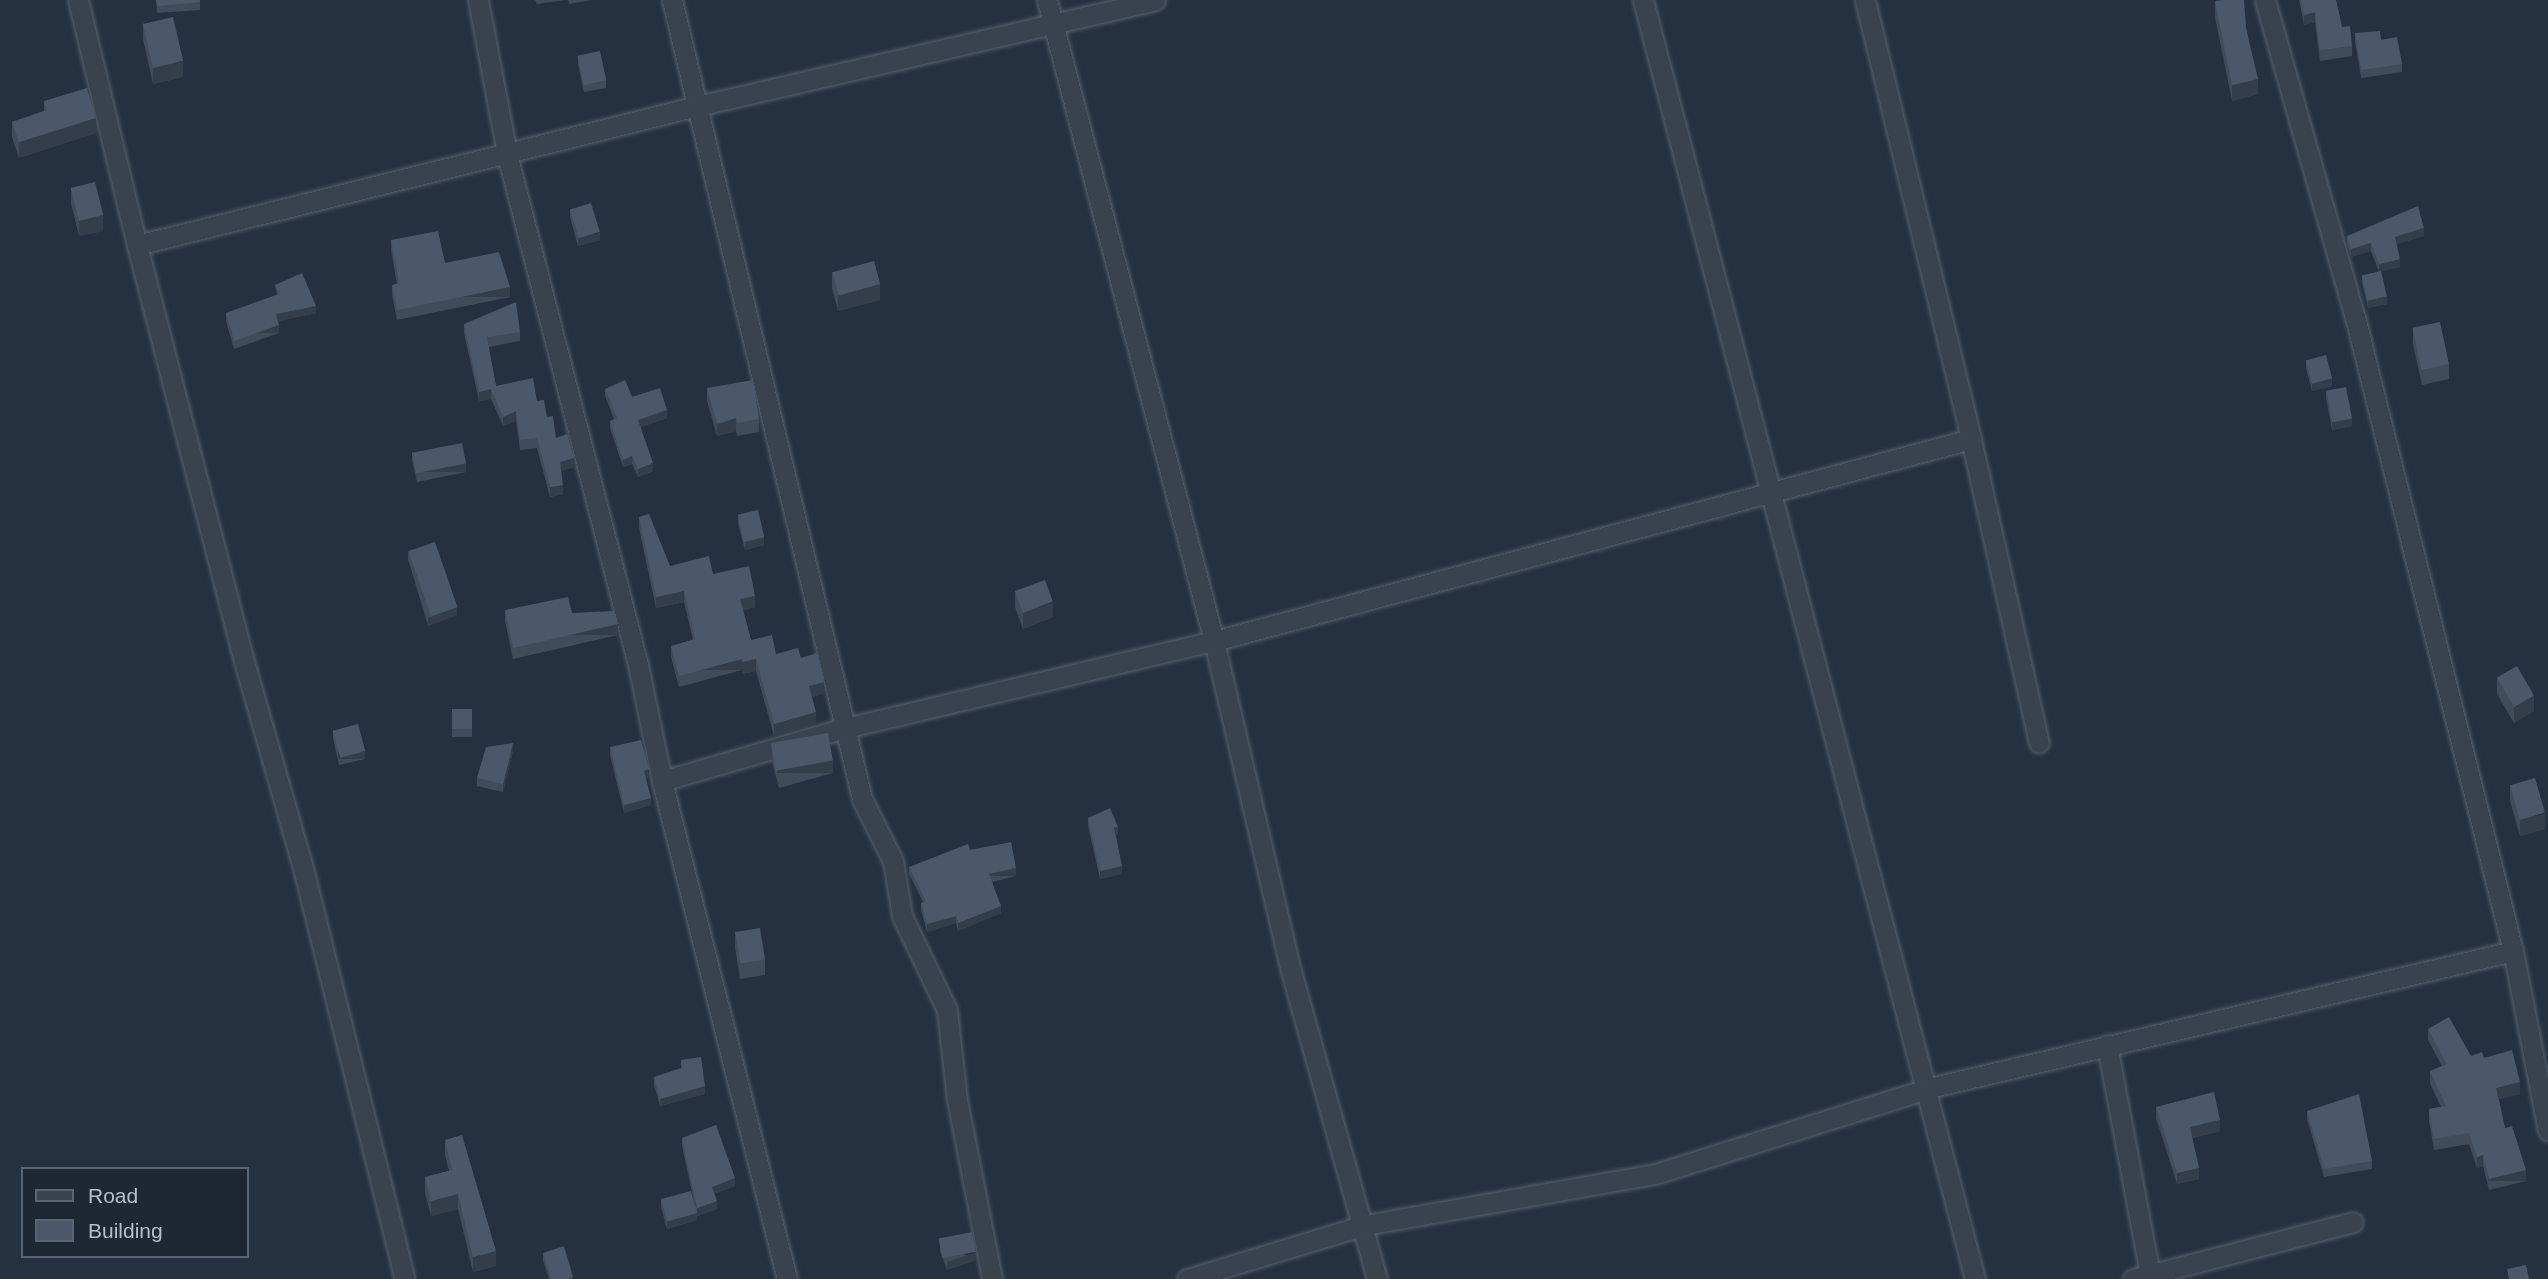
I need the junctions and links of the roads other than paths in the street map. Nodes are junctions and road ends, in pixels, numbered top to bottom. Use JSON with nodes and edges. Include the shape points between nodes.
{"nodes":[{"id":1,"x":78,"y":0,"type":"edge"},
{"id":2,"x":478,"y":0,"type":"edge"},
{"id":3,"x":672,"y":0,"type":"edge"},
{"id":4,"x":1047,"y":0,"type":"edge"},
{"id":5,"x":1155,"y":0,"type":"edge"},
{"id":6,"x":1643,"y":0,"type":"edge"},
{"id":7,"x":1865,"y":0,"type":"edge"},
{"id":8,"x":2265,"y":0,"type":"edge"},
{"id":9,"x":1054,"y":26,"type":"junction"},
{"id":10,"x":697,"y":106,"type":"junction"},
{"id":11,"x":507,"y":154,"type":"junction"},
{"id":12,"x":136,"y":246,"type":"junction"},
{"id":13,"x":1971,"y":439,"type":"junction"},
{"id":14,"x":1768,"y":493,"type":"junction"},
{"id":15,"x":1214,"y":641,"type":"junction"},
{"id":16,"x":845,"y":728,"type":"junction"},
{"id":17,"x":2039,"y":742,"type":"dead end"},
{"id":18,"x":662,"y":781,"type":"junction"},
{"id":19,"x":2513,"y":951,"type":"junction"},
{"id":20,"x":2107,"y":1045,"type":"junction"},
{"id":21,"x":1929,"y":1088,"type":"junction"},
{"id":22,"x":2548,"y":1131,"type":"edge"},
{"id":23,"x":2353,"y":1222,"type":"dead end"},
{"id":24,"x":1365,"y":1225,"type":"junction"},
{"id":25,"x":2145,"y":1278,"type":"edge"},
{"id":26,"x":405,"y":1279,"type":"edge"},
{"id":27,"x":787,"y":1279,"type":"edge"},
{"id":28,"x":992,"y":1279,"type":"edge"},
{"id":29,"x":1186,"y":1279,"type":"edge"},
{"id":30,"x":1377,"y":1279,"type":"edge"},
{"id":31,"x":1975,"y":1279,"type":"edge"}],
"edges":[{"from":1,"to":12,"type":"street"},
{"from":2,"to":11,"type":"street"},
{"from":3,"to":10,"type":"street"},
{"from":4,"to":9,"type":"street"},
{"from":5,"to":9,"type":"street"},
{"from":6,"to":14,"type":"street"},
{"from":7,"to":13,"type":"street"},
{"from":8,"to":19,"type":"street","via":[[2356,317]]},
{"from":9,"to":10,"type":"street"},
{"from":9,"to":15,"type":"street"},
{"from":10,"to":11,"type":"street"},
{"from":10,"to":16,"type":"street"},
{"from":11,"to":12,"type":"street"},
{"from":11,"to":18,"type":"street","via":[[635,652]]},
{"from":12,"to":26,"type":"street","via":[[304,872]]},
{"from":13,"to":14,"type":"street"},
{"from":13,"to":17,"type":"street"},
{"from":14,"to":15,"type":"street"},
{"from":14,"to":21,"type":"street"},
{"from":15,"to":16,"type":"street"},
{"from":15,"to":24,"type":"street","via":[[1291,971]]},
{"from":16,"to":18,"type":"street"},
{"from":16,"to":28,"type":"street","via":[[862,799],[893,861],[902,916],[947,1010],[955,1088]]},
{"from":18,"to":27,"type":"street"},
{"from":19,"to":20,"type":"street"},
{"from":19,"to":22,"type":"street"},
{"from":20,"to":21,"type":"street"},
{"from":20,"to":25,"type":"street"},
{"from":21,"to":24,"type":"street","via":[[1655,1174]]},
{"from":21,"to":31,"type":"street"},
{"from":23,"to":25,"type":"street"},
{"from":24,"to":29,"type":"street"},
{"from":24,"to":30,"type":"street"}]}
